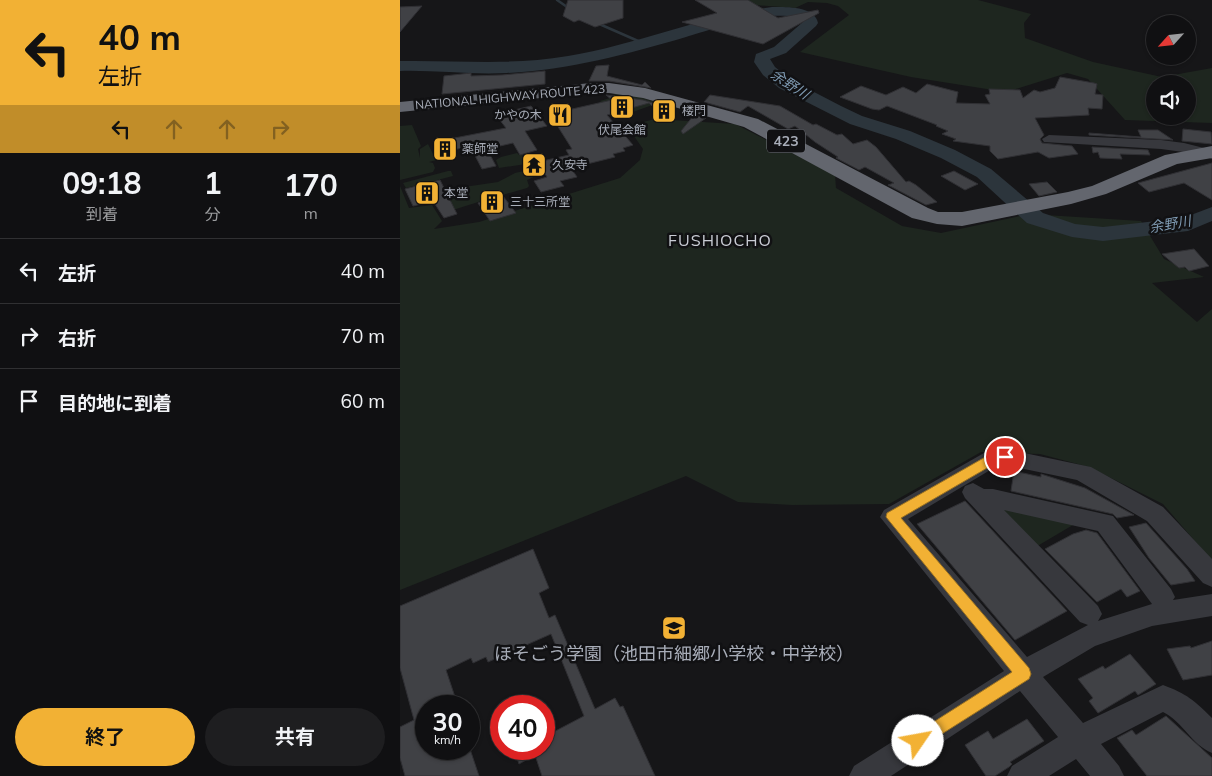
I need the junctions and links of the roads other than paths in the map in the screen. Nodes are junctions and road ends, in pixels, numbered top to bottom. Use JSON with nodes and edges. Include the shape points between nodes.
{"nodes":[{"id":1,"x":400,"y":107,"type":"edge"},
{"id":2,"x":1049,"y":139,"type":"dead end"},
{"id":3,"x":1211,"y":153,"type":"edge"},
{"id":4,"x":959,"y":478,"type":"junction"},
{"id":5,"x":979,"y":498,"type":"junction"},
{"id":6,"x":1212,"y":576,"type":"edge"},
{"id":7,"x":1162,"y":597,"type":"dead end"},
{"id":8,"x":1212,"y":605,"type":"edge"},
{"id":9,"x":1089,"y":614,"type":"dead end"},
{"id":10,"x":1023,"y":674,"type":"junction"},
{"id":11,"x":1212,"y":739,"type":"edge"},
{"id":12,"x":1079,"y":740,"type":"junction"},
{"id":13,"x":864,"y":776,"type":"edge"},
{"id":14,"x":1022,"y":776,"type":"edge"},
{"id":15,"x":1109,"y":776,"type":"edge"}],
"edges":[{"from":1,"to":3,"type":"highway","name":"NATIONAL HIGHWAY ROUTE 423","number":"423","via":[[591,88],[625,89],[659,96],[751,123],[920,213],[937,218],[962,219],[1092,192],[1172,159]]},
{"from":2,"to":3,"type":"street","via":[[1165,145]]},
{"from":4,"to":5,"type":"street"},
{"from":4,"to":6,"type":"street","via":[[992,459],[1005,457],[1083,473],[1156,514]]},
{"from":4,"to":10,"type":"street","via":[[892,517]]},
{"from":5,"to":7,"type":"street","via":[[993,498],[1105,523]]},
{"from":5,"to":9,"type":"street"},
{"from":8,"to":10,"type":"street","via":[[1152,615],[1087,638]]},
{"from":10,"to":12,"type":"street"},
{"from":10,"to":13,"type":"street"},
{"from":11,"to":12,"type":"street","via":[[1182,708],[1163,698]]},
{"from":12,"to":14,"type":"street"},
{"from":12,"to":15,"type":"street"}]}
